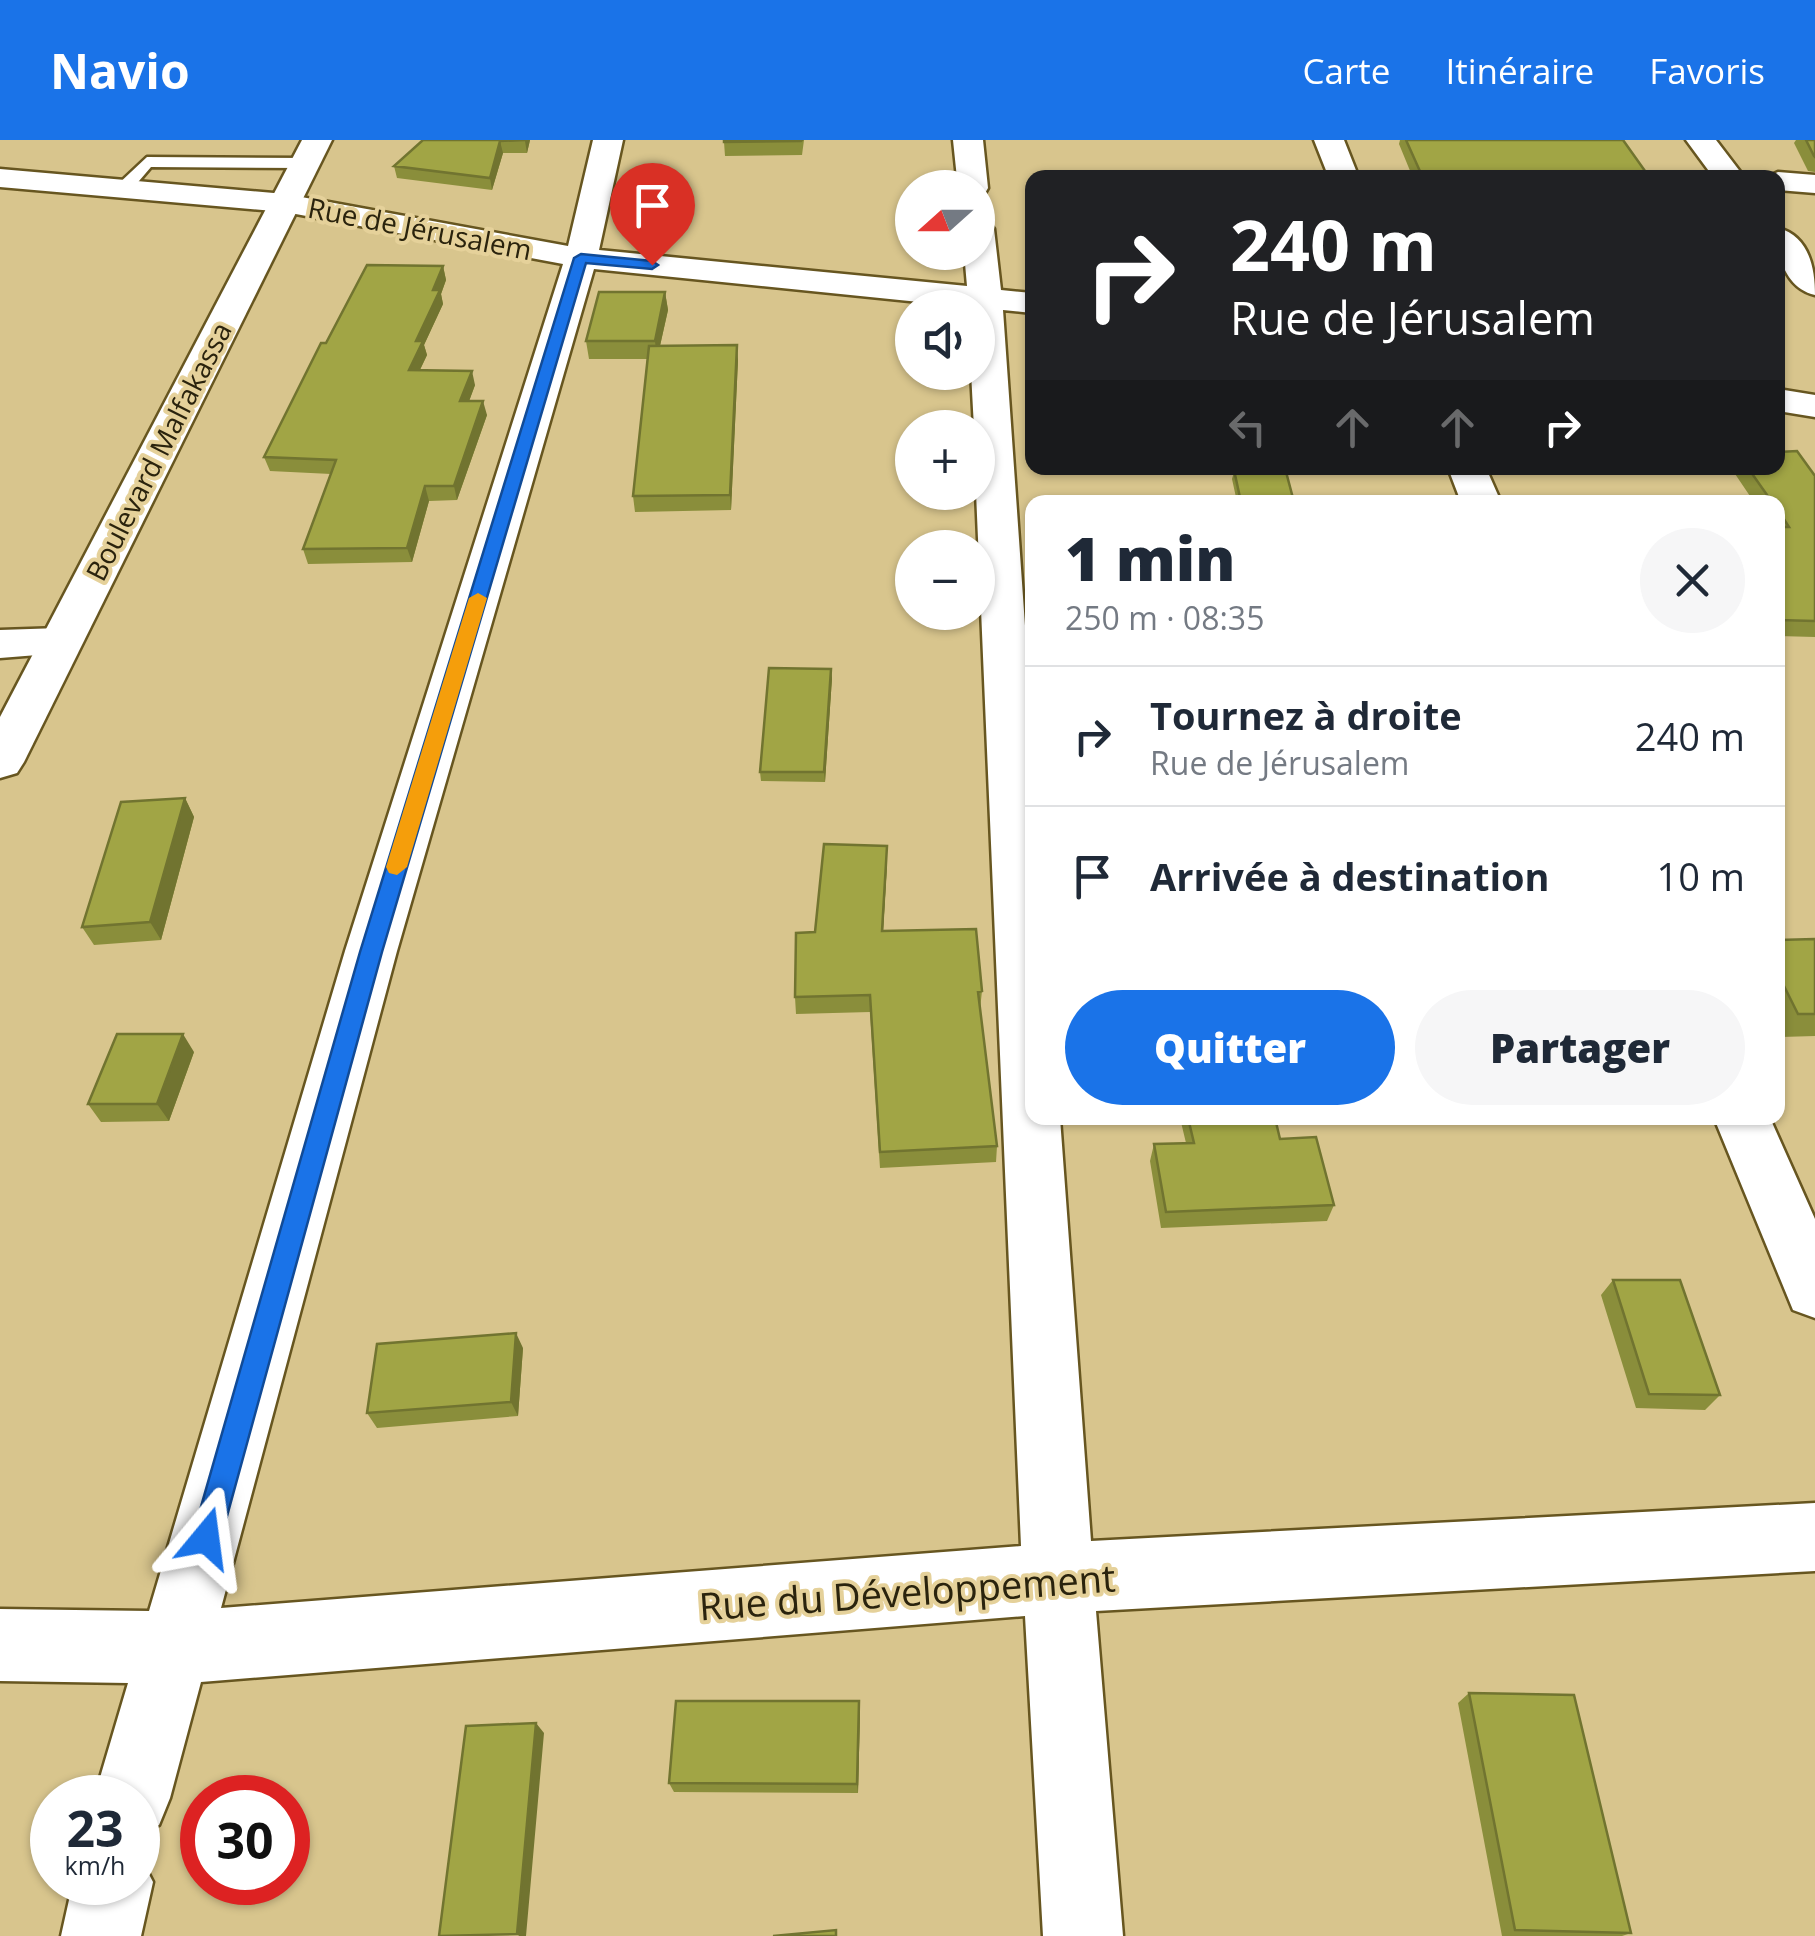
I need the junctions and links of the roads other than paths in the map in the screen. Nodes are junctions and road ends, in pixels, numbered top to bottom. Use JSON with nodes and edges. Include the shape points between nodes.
{"nodes":[{"id":1,"x":231,"y":140,"type":"edge"},
{"id":2,"x":608,"y":140,"type":"edge"},
{"id":3,"x":968,"y":140,"type":"edge"},
{"id":4,"x":1328,"y":140,"type":"edge"},
{"id":5,"x":1701,"y":140,"type":"edge"},
{"id":6,"x":312,"y":152,"type":"edge"},
{"id":7,"x":220,"y":162,"type":"junction"},
{"id":8,"x":971,"y":170,"type":"edge"},
{"id":9,"x":1341,"y":170,"type":"edge"},
{"id":10,"x":1726,"y":170,"type":"edge"},
{"id":11,"x":1,"y":179,"type":"edge"},
{"id":12,"x":1785,"y":182,"type":"edge"},
{"id":13,"x":1815,"y":184,"type":"edge"},
{"id":14,"x":121,"y":192,"type":"junction"},
{"id":15,"x":285,"y":203,"type":"junction"},
{"id":16,"x":1785,"y":247,"type":"edge"},
{"id":17,"x":581,"y":258,"type":"junction"},
{"id":18,"x":995,"y":269,"type":"edge"},
{"id":19,"x":1815,"y":285,"type":"edge"},
{"id":20,"x":1008,"y":300,"type":"edge"},
{"id":21,"x":1785,"y":401,"type":"edge"},
{"id":22,"x":1815,"y":406,"type":"edge"},
{"id":23,"x":60,"y":642,"type":"junction"},
{"id":24,"x":0,"y":644,"type":"edge"},
{"id":25,"x":1025,"y":735,"type":"edge"},
{"id":26,"x":0,"y":762,"type":"edge"},
{"id":27,"x":1040,"y":1125,"type":"edge"},
{"id":28,"x":1745,"y":1125,"type":"edge"},
{"id":29,"x":1815,"y":1290,"type":"edge"},
{"id":30,"x":1815,"y":1537,"type":"edge"},
{"id":31,"x":1058,"y":1578,"type":"junction"},
{"id":32,"x":0,"y":1646,"type":"edge"},
{"id":33,"x":175,"y":1648,"type":"junction"},
{"id":34,"x":139,"y":1775,"type":"edge"},
{"id":35,"x":107,"y":1905,"type":"edge"},
{"id":36,"x":100,"y":1936,"type":"edge"},
{"id":37,"x":1083,"y":1936,"type":"edge"}],
"edges":[{"from":1,"to":7,"type":"lane"},
{"from":2,"to":17,"type":"street"},
{"from":3,"to":8,"type":"street"},
{"from":4,"to":9,"type":"street"},
{"from":5,"to":10,"type":"street"},
{"from":6,"to":7,"type":"lane"},
{"from":6,"to":15,"type":"street","name":"Boulevard Malfakassa"},
{"from":7,"to":14,"type":"lane","via":[[148,159]]},
{"from":11,"to":14,"type":"street","name":"Rue de Jérusalem"},
{"from":12,"to":13,"type":"street"},
{"from":14,"to":15,"type":"street","name":"Rue de Jérusalem"},
{"from":15,"to":17,"type":"street","name":"Rue de Jérusalem"},
{"from":15,"to":23,"type":"street","name":"Boulevard Malfakassa"},
{"from":16,"to":19,"type":"street"},
{"from":17,"to":20,"type":"street","name":"Rue de Jérusalem"},
{"from":17,"to":33,"type":"street","via":[[371,952]]},
{"from":18,"to":20,"type":"street"},
{"from":20,"to":25,"type":"street"},
{"from":21,"to":22,"type":"street"},
{"from":23,"to":24,"type":"street"},
{"from":23,"to":26,"type":"street","name":"Boulevard Malfakassa"},
{"from":27,"to":31,"type":"street"},
{"from":28,"to":29,"type":"street"},
{"from":30,"to":31,"type":"street","name":"Rue du Développement"},
{"from":31,"to":33,"type":"street","name":"Rue du Développement"},
{"from":31,"to":37,"type":"street"},
{"from":32,"to":33,"type":"street","name":"Rue du Développement"},
{"from":33,"to":34,"type":"street"},
{"from":35,"to":36,"type":"street"}]}
